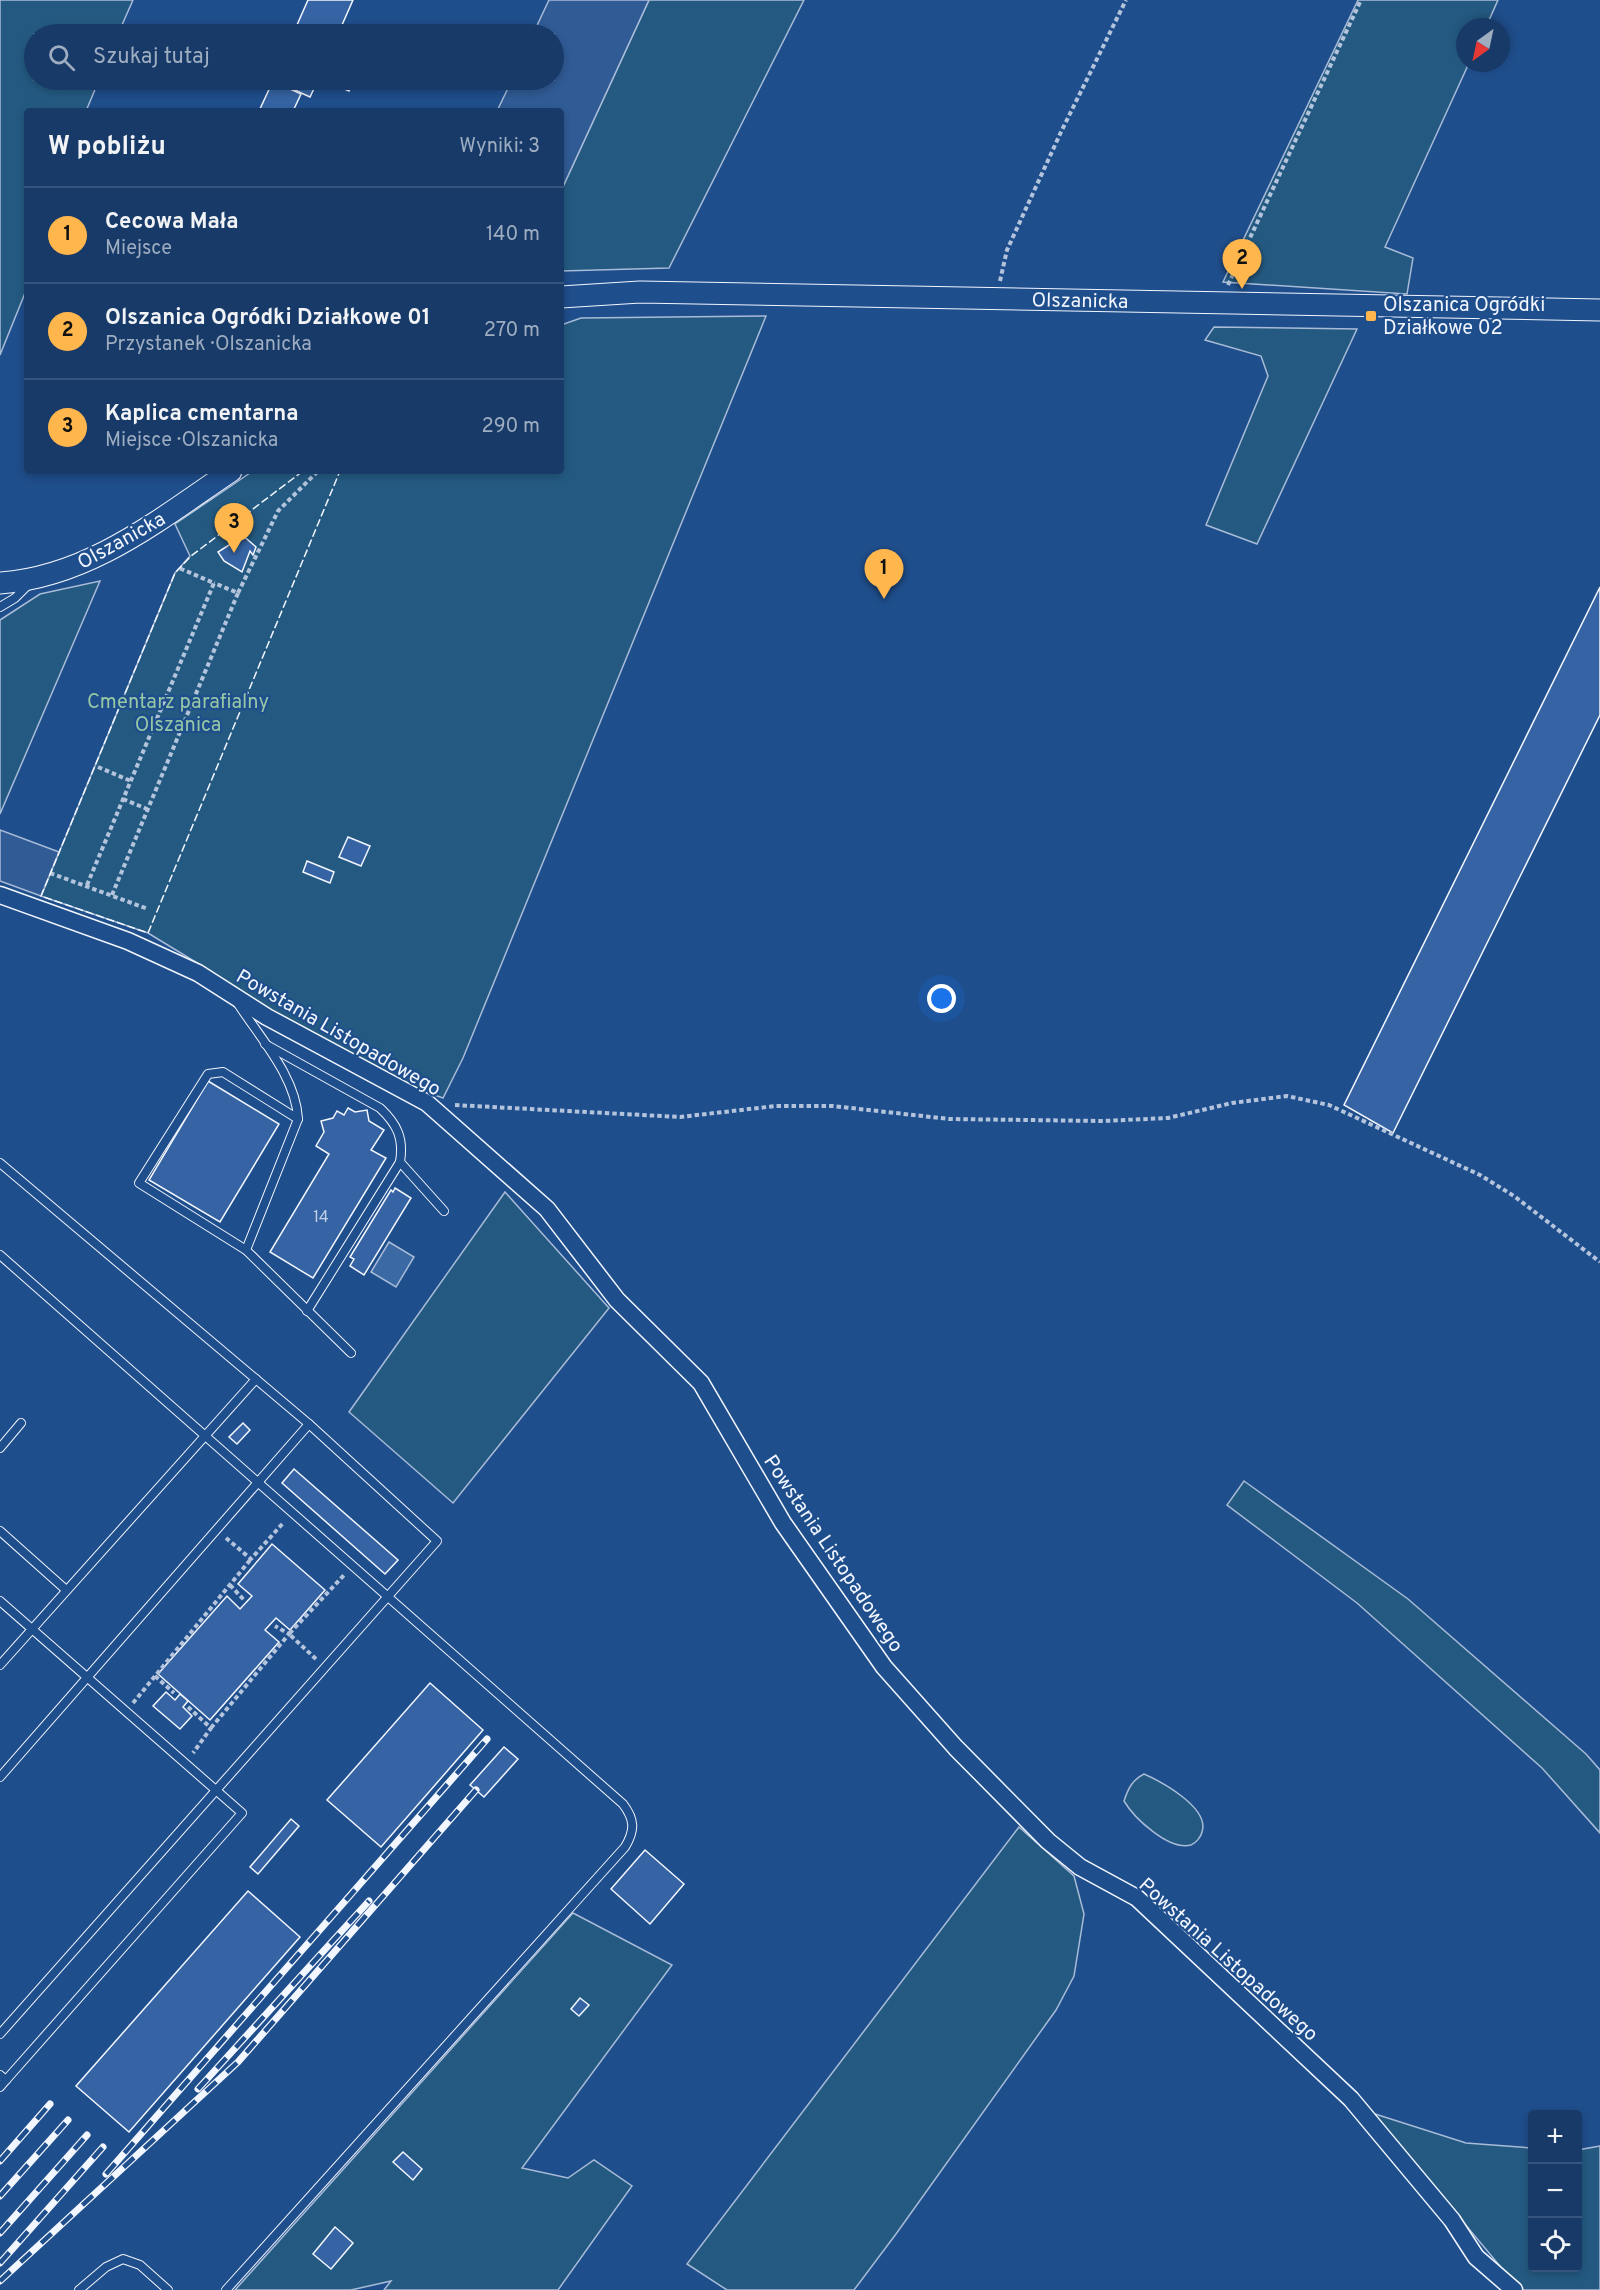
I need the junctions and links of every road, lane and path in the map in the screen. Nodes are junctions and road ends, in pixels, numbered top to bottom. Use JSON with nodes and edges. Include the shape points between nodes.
{"nodes":[{"id":1,"x":1126,"y":0,"type":"edge"},
{"id":2,"x":1361,"y":0,"type":"edge"},
{"id":3,"x":564,"y":297,"type":"edge"},
{"id":4,"x":996,"y":298,"type":"junction"},
{"id":5,"x":1219,"y":303,"type":"junction"},
{"id":6,"x":1600,"y":310,"type":"edge"},
{"id":7,"x":226,"y":474,"type":"edge"},
{"id":8,"x":315,"y":474,"type":"edge"},
{"id":9,"x":179,"y":568,"type":"dead end"},
{"id":10,"x":36,"y":578,"type":"junction"},
{"id":11,"x":0,"y":583,"type":"edge"},
{"id":12,"x":214,"y":584,"type":"junction"},
{"id":13,"x":238,"y":593,"type":"junction"},
{"id":14,"x":0,"y":607,"type":"edge"},
{"id":15,"x":98,"y":766,"type":"dead end"},
{"id":16,"x":131,"y":781,"type":"junction"},
{"id":17,"x":123,"y":800,"type":"junction"},
{"id":18,"x":147,"y":810,"type":"junction"},
{"id":19,"x":50,"y":873,"type":"dead end"},
{"id":20,"x":87,"y":885,"type":"junction"},
{"id":21,"x":0,"y":895,"type":"edge"},
{"id":22,"x":112,"y":895,"type":"junction"},
{"id":23,"x":148,"y":909,"type":"dead end"},
{"id":24,"x":233,"y":996,"type":"junction"},
{"id":25,"x":263,"y":1043,"type":"junction"},
{"id":26,"x":427,"y":1103,"type":"junction"},
{"id":27,"x":298,"y":1119,"type":"junction"},
{"id":28,"x":400,"y":1162,"type":"junction"},
{"id":29,"x":0,"y":1163,"type":"edge"},
{"id":30,"x":444,"y":1211,"type":"dead end"},
{"id":31,"x":246,"y":1250,"type":"junction"},
{"id":32,"x":0,"y":1255,"type":"edge"},
{"id":33,"x":1600,"y":1262,"type":"edge"},
{"id":34,"x":307,"y":1311,"type":"junction"},
{"id":35,"x":351,"y":1353,"type":"dead end"},
{"id":36,"x":256,"y":1378,"type":"junction"},
{"id":37,"x":21,"y":1423,"type":"dead end"},
{"id":38,"x":309,"y":1424,"type":"junction"},
{"id":39,"x":206,"y":1435,"type":"junction"},
{"id":40,"x":0,"y":1448,"type":"edge"},
{"id":41,"x":258,"y":1481,"type":"junction"},
{"id":42,"x":293,"y":1512,"type":"junction"},
{"id":43,"x":216,"y":1530,"type":"junction"},
{"id":44,"x":0,"y":1531,"type":"edge"},
{"id":45,"x":250,"y":1559,"type":"junction"},
{"id":46,"x":354,"y":1565,"type":"junction"},
{"id":47,"x":230,"y":1585,"type":"junction"},
{"id":48,"x":65,"y":1589,"type":"junction"},
{"id":49,"x":389,"y":1596,"type":"junction"},
{"id":50,"x":0,"y":1600,"type":"edge"},
{"id":51,"x":244,"y":1600,"type":"dead end"},
{"id":52,"x":275,"y":1626,"type":"dead end"},
{"id":53,"x":32,"y":1628,"type":"junction"},
{"id":54,"x":289,"y":1634,"type":"junction"},
{"id":55,"x":0,"y":1665,"type":"edge"},
{"id":56,"x":325,"y":1668,"type":"junction"},
{"id":57,"x":155,"y":1676,"type":"junction"},
{"id":58,"x":88,"y":1678,"type":"junction"},
{"id":59,"x":174,"y":1693,"type":"dead end"},
{"id":60,"x":188,"y":1707,"type":"dead end"},
{"id":61,"x":126,"y":1711,"type":"junction"},
{"id":62,"x":211,"y":1728,"type":"junction"},
{"id":63,"x":185,"y":1763,"type":"junction"},
{"id":64,"x":0,"y":1777,"type":"edge"},
{"id":65,"x":216,"y":1790,"type":"junction"},
{"id":66,"x":0,"y":2034,"type":"edge"},
{"id":67,"x":2,"y":2080,"type":"edge"},
{"id":68,"x":79,"y":2290,"type":"edge"},
{"id":69,"x":168,"y":2290,"type":"edge"},
{"id":70,"x":226,"y":2290,"type":"edge"},
{"id":71,"x":1514,"y":2290,"type":"edge"}],
"edges":[{"from":1,"to":4,"type":"path","via":[[1007,250]]},
{"from":2,"to":5,"type":"path","via":[[1244,257]]},
{"from":3,"to":4,"type":"street","name":"Olszanicka","via":[[640,292]]},
{"from":4,"to":5,"type":"street","name":"Olszanicka"},
{"from":5,"to":6,"type":"street","name":"Olszanicka"},
{"from":7,"to":10,"type":"street","name":"Olszanicka","via":[[111,549],[74,567]]},
{"from":8,"to":13,"type":"path","via":[[278,511]]},
{"from":9,"to":12,"type":"path"},
{"from":10,"to":11,"type":"street","name":"Olszanicka"},
{"from":10,"to":14,"type":"lane"},
{"from":12,"to":13,"type":"path"},
{"from":12,"to":16,"type":"path"},
{"from":13,"to":18,"type":"path"},
{"from":15,"to":16,"type":"path"},
{"from":16,"to":17,"type":"path"},
{"from":17,"to":18,"type":"path"},
{"from":17,"to":20,"type":"path"},
{"from":18,"to":22,"type":"path"},
{"from":19,"to":20,"type":"path"},
{"from":20,"to":22,"type":"path"},
{"from":21,"to":24,"type":"street","name":"Powstania Listopadowego","via":[[128,941],[198,973]]},
{"from":22,"to":23,"type":"path"},
{"from":24,"to":25,"type":"lane"},
{"from":24,"to":26,"type":"street","name":"Powstania Listopadowego"},
{"from":25,"to":27,"type":"lane","via":[[293,1091]]},
{"from":25,"to":28,"type":"lane","via":[[380,1108],[399,1132],[403,1146]]},
{"from":26,"to":33,"type":"path","via":[[680,1117],[776,1106],[833,1106],[949,1119],[1092,1121],[1168,1118],[1232,1103],[1287,1096],[1329,1105],[1480,1175]]},
{"from":26,"to":71,"type":"street","name":"Powstania Listopadowego","via":[[547,1209],[617,1300],[701,1383],[783,1523],[884,1667],[956,1748],[1056,1848],[1080,1867],[1137,1898],[1351,2100],[1452,2220],[1476,2257]]},
{"from":27,"to":31,"type":"lane"},
{"from":27,"to":31,"type":"lane","via":[[223,1072],[208,1074],[139,1183]]},
{"from":28,"to":30,"type":"lane"},
{"from":28,"to":34,"type":"lane"},
{"from":29,"to":36,"type":"lane"},
{"from":31,"to":34,"type":"lane"},
{"from":32,"to":39,"type":"lane"},
{"from":34,"to":35,"type":"lane"},
{"from":36,"to":38,"type":"lane"},
{"from":36,"to":39,"type":"lane"},
{"from":37,"to":40,"type":"lane"},
{"from":38,"to":41,"type":"lane"},
{"from":38,"to":49,"type":"lane","via":[[437,1541]]},
{"from":39,"to":41,"type":"lane"},
{"from":39,"to":48,"type":"lane"},
{"from":41,"to":42,"type":"lane"},
{"from":41,"to":43,"type":"lane"},
{"from":42,"to":45,"type":"path"},
{"from":42,"to":46,"type":"lane"},
{"from":43,"to":45,"type":"path"},
{"from":43,"to":58,"type":"lane"},
{"from":44,"to":48,"type":"lane"},
{"from":45,"to":47,"type":"path"},
{"from":46,"to":49,"type":"lane"},
{"from":46,"to":54,"type":"path"},
{"from":47,"to":51,"type":"path"},
{"from":47,"to":57,"type":"path"},
{"from":48,"to":53,"type":"lane"},
{"from":49,"to":56,"type":"lane"},
{"from":49,"to":70,"type":"lane","via":[[623,1804],[631,1814],[633,1830],[625,1847]]},
{"from":50,"to":53,"type":"lane"},
{"from":52,"to":54,"type":"path"},
{"from":53,"to":55,"type":"lane"},
{"from":53,"to":58,"type":"lane"},
{"from":54,"to":56,"type":"path"},
{"from":54,"to":62,"type":"path"},
{"from":56,"to":65,"type":"lane"},
{"from":57,"to":59,"type":"path"},
{"from":57,"to":61,"type":"path"},
{"from":58,"to":61,"type":"lane"},
{"from":58,"to":64,"type":"lane"},
{"from":60,"to":62,"type":"path"},
{"from":61,"to":63,"type":"lane"},
{"from":62,"to":63,"type":"path"},
{"from":63,"to":65,"type":"lane"},
{"from":65,"to":66,"type":"lane"},
{"from":65,"to":67,"type":"lane","via":[[242,1813]]},
{"from":68,"to":69,"type":"lane","via":[[106,2267],[123,2259],[140,2265]]}]}
